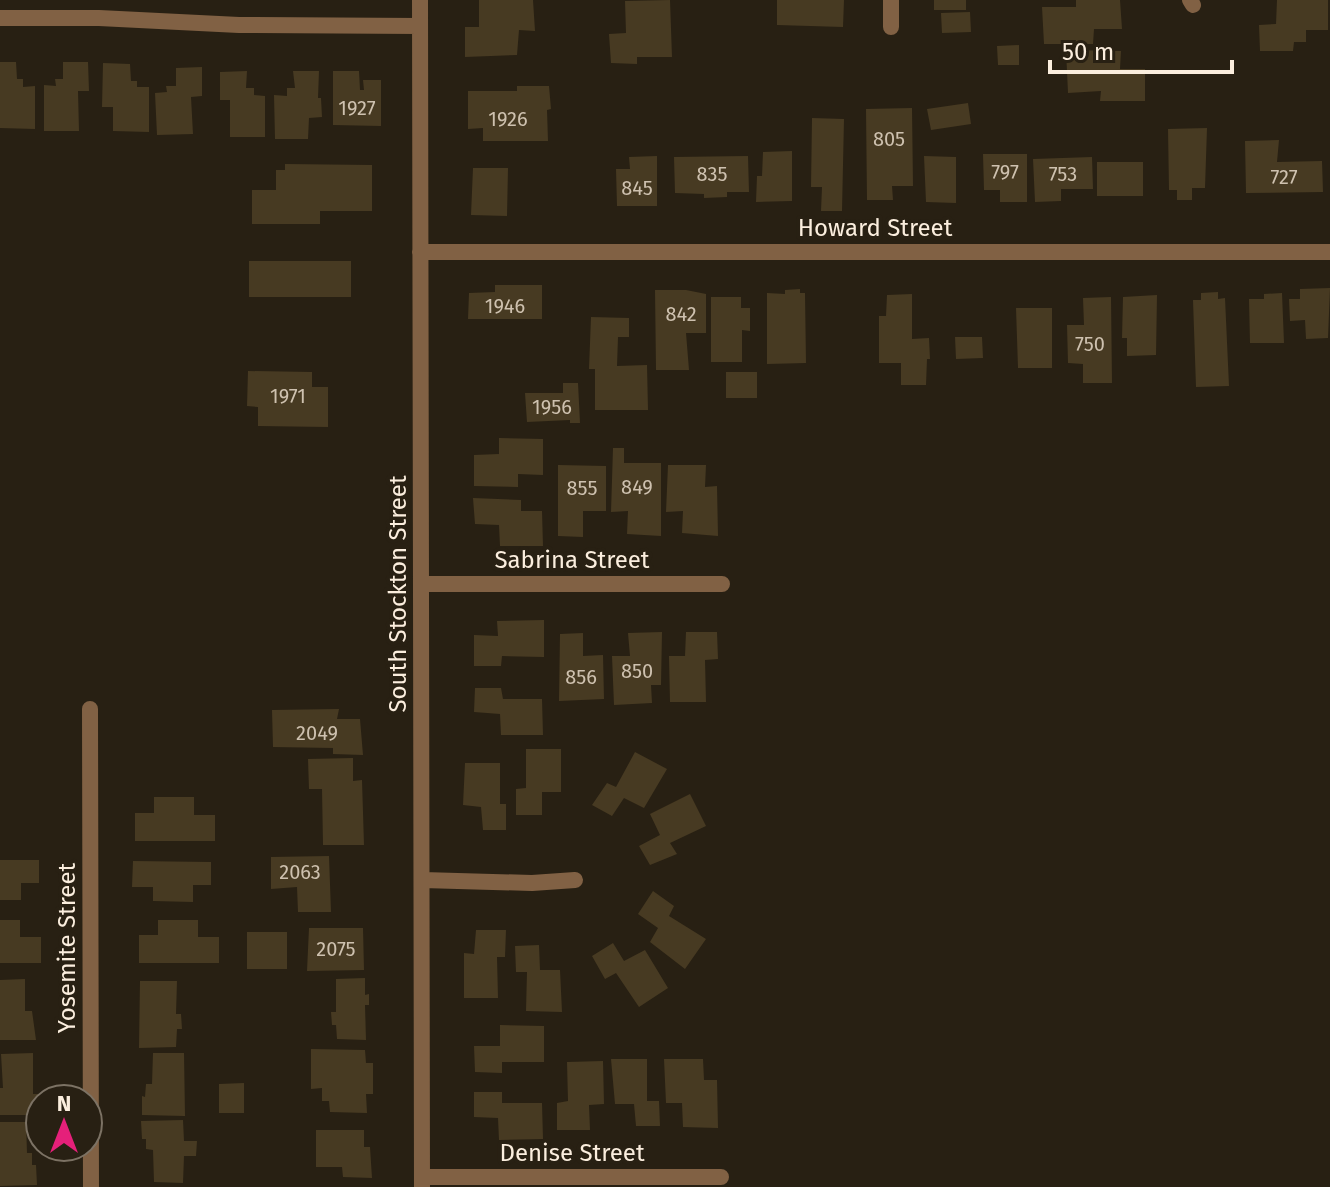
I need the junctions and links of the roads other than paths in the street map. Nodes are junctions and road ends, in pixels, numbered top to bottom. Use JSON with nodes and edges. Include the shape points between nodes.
{"nodes":[{"id":1,"x":420,"y":0,"type":"edge"},
{"id":2,"x":891,"y":0,"type":"edge"},
{"id":3,"x":0,"y":18,"type":"edge"},
{"id":4,"x":420,"y":26,"type":"junction"},
{"id":5,"x":891,"y":27,"type":"dead end"},
{"id":6,"x":420,"y":252,"type":"junction"},
{"id":7,"x":1330,"y":252,"type":"edge"},
{"id":8,"x":422,"y":584,"type":"junction"},
{"id":9,"x":722,"y":584,"type":"dead end"},
{"id":10,"x":90,"y":709,"type":"dead end"},
{"id":11,"x":423,"y":880,"type":"junction"},
{"id":12,"x":575,"y":880,"type":"dead end"},
{"id":13,"x":721,"y":1177,"type":"dead end"},
{"id":14,"x":422,"y":1182,"type":"edge"},
{"id":15,"x":91,"y":1187,"type":"edge"}],
"edges":[{"from":1,"to":4,"type":"street","name":"South Stockton Street"},
{"from":2,"to":5,"type":"street"},
{"from":3,"to":4,"type":"street"},
{"from":4,"to":6,"type":"street","name":"South Stockton Street"},
{"from":6,"to":7,"type":"street","name":"Howard Street"},
{"from":6,"to":8,"type":"street","name":"South Stockton Street"},
{"from":8,"to":9,"type":"street","name":"Sabrina Street"},
{"from":8,"to":11,"type":"street","name":"South Stockton Street"},
{"from":10,"to":15,"type":"street","name":"Yosemite Street"},
{"from":11,"to":12,"type":"street"},
{"from":11,"to":14,"type":"street","name":"South Stockton Street"},
{"from":13,"to":14,"type":"street","name":"Denise Street"}]}
